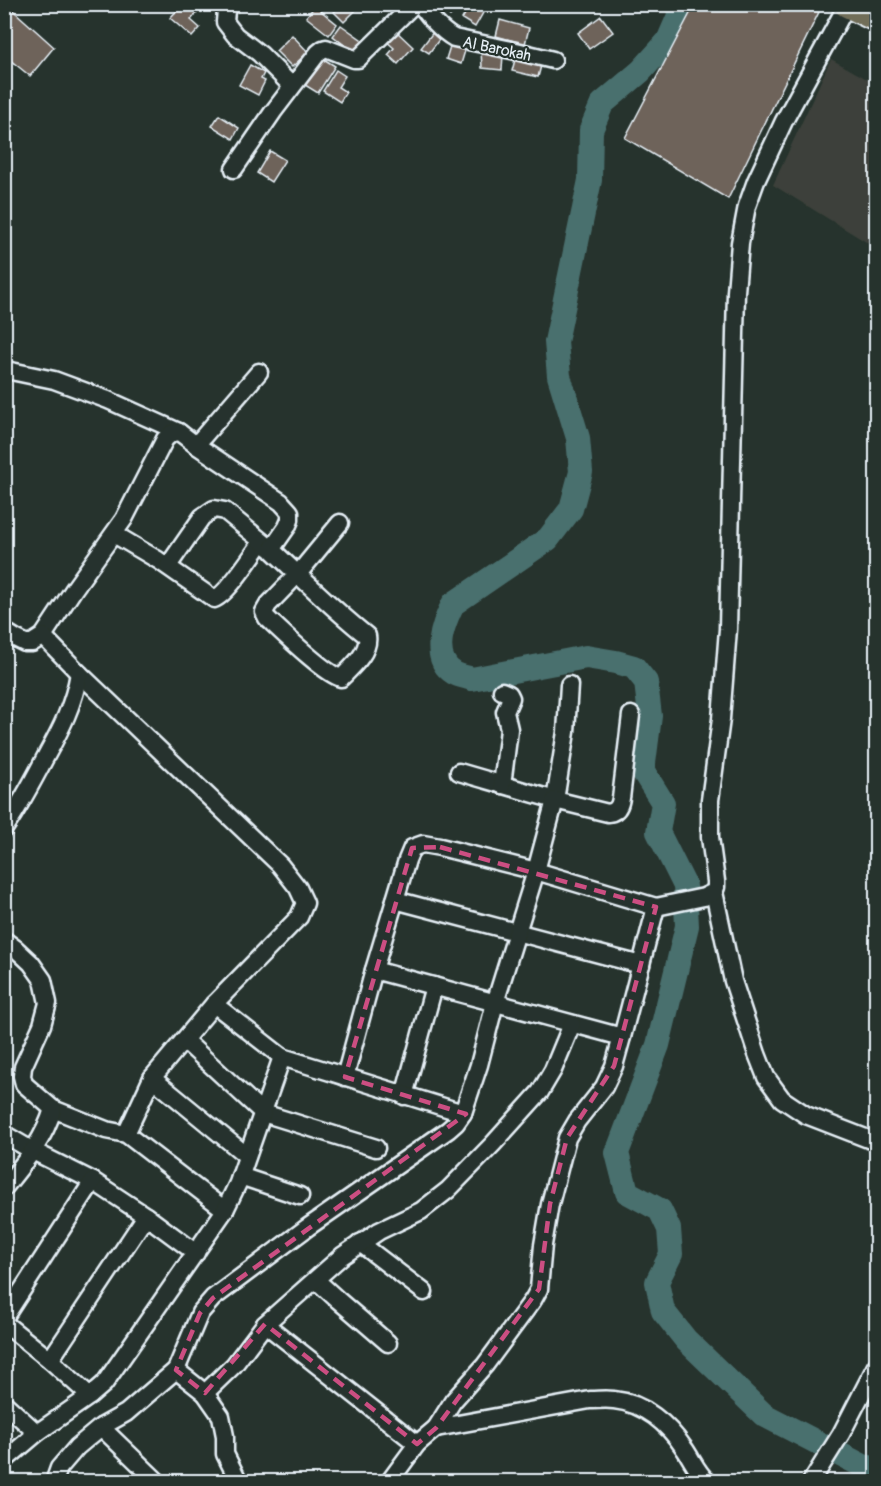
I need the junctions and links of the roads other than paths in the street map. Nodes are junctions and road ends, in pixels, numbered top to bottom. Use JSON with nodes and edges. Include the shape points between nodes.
{"nodes":[{"id":1,"x":231,"y":4,"type":"edge"},
{"id":2,"x":414,"y":4,"type":"edge"},
{"id":3,"x":420,"y":4,"type":"edge"},
{"id":4,"x":847,"y":5,"type":"edge"},
{"id":5,"x":876,"y":18,"type":"edge"},
{"id":6,"x":553,"y":60,"type":"dead end"},
{"id":7,"x":292,"y":86,"type":"junction"},
{"id":8,"x":234,"y":169,"type":"dead end"},
{"id":9,"x":4,"y":372,"type":"edge"},
{"id":10,"x":259,"y":372,"type":"dead end"},
{"id":11,"x":179,"y":432,"type":"junction"},
{"id":12,"x":196,"y":445,"type":"junction"},
{"id":13,"x":340,"y":523,"type":"dead end"},
{"id":14,"x":114,"y":534,"type":"junction"},
{"id":15,"x":267,"y":546,"type":"junction"},
{"id":16,"x":168,"y":566,"type":"junction"},
{"id":17,"x":298,"y":574,"type":"junction"},
{"id":18,"x":4,"y":631,"type":"edge"},
{"id":19,"x":43,"y":636,"type":"junction"},
{"id":20,"x":79,"y":673,"type":"junction"},
{"id":21,"x":569,"y":685,"type":"dead end"},
{"id":22,"x":502,"y":691,"type":"dead end"},
{"id":23,"x":631,"y":715,"type":"dead end"},
{"id":24,"x":459,"y":772,"type":"dead end"},
{"id":25,"x":502,"y":785,"type":"junction"},
{"id":26,"x":555,"y":800,"type":"junction"},
{"id":27,"x":4,"y":829,"type":"edge"},
{"id":28,"x":536,"y":871,"type":"junction"},
{"id":29,"x":709,"y":895,"type":"junction"},
{"id":30,"x":395,"y":900,"type":"junction"},
{"id":31,"x":664,"y":905,"type":"junction"},
{"id":32,"x":517,"y":933,"type":"junction"},
{"id":33,"x":4,"y":940,"type":"edge"},
{"id":34,"x":641,"y":965,"type":"junction"},
{"id":35,"x":374,"y":969,"type":"junction"},
{"id":36,"x":434,"y":986,"type":"junction"},
{"id":37,"x":495,"y":1003,"type":"junction"},
{"id":38,"x":214,"y":1004,"type":"junction"},
{"id":39,"x":572,"y":1024,"type":"junction"},
{"id":40,"x":622,"y":1037,"type":"junction"},
{"id":41,"x":184,"y":1040,"type":"junction"},
{"id":42,"x":282,"y":1058,"type":"junction"},
{"id":43,"x":345,"y":1077,"type":"junction"},
{"id":44,"x":152,"y":1078,"type":"junction"},
{"id":45,"x":404,"y":1096,"type":"junction"},
{"id":46,"x":53,"y":1109,"type":"junction"},
{"id":47,"x":263,"y":1113,"type":"junction"},
{"id":48,"x":463,"y":1113,"type":"junction"},
{"id":49,"x":4,"y":1134,"type":"edge"},
{"id":50,"x":126,"y":1134,"type":"junction"},
{"id":51,"x":876,"y":1142,"type":"edge"},
{"id":52,"x":376,"y":1148,"type":"dead end"},
{"id":53,"x":33,"y":1151,"type":"junction"},
{"id":54,"x":247,"y":1156,"type":"junction"},
{"id":55,"x":240,"y":1176,"type":"junction"},
{"id":56,"x":93,"y":1181,"type":"junction"},
{"id":57,"x":4,"y":1188,"type":"edge"},
{"id":58,"x":300,"y":1196,"type":"dead end"},
{"id":59,"x":225,"y":1210,"type":"junction"},
{"id":60,"x":146,"y":1216,"type":"junction"},
{"id":61,"x":360,"y":1243,"type":"junction"},
{"id":62,"x":196,"y":1253,"type":"junction"},
{"id":63,"x":316,"y":1280,"type":"junction"},
{"id":64,"x":424,"y":1292,"type":"dead end"},
{"id":65,"x":4,"y":1318,"type":"edge"},
{"id":66,"x":4,"y":1323,"type":"edge"},
{"id":67,"x":265,"y":1324,"type":"junction"},
{"id":68,"x":388,"y":1343,"type":"dead end"},
{"id":69,"x":50,"y":1360,"type":"junction"},
{"id":70,"x":876,"y":1366,"type":"edge"},
{"id":71,"x":176,"y":1370,"type":"junction"},
{"id":72,"x":205,"y":1393,"type":"junction"},
{"id":73,"x":90,"y":1396,"type":"junction"},
{"id":74,"x":4,"y":1403,"type":"edge"},
{"id":75,"x":101,"y":1427,"type":"junction"},
{"id":76,"x":436,"y":1428,"type":"junction"},
{"id":77,"x":37,"y":1432,"type":"junction"},
{"id":78,"x":417,"y":1444,"type":"junction"},
{"id":79,"x":4,"y":1461,"type":"edge"},
{"id":80,"x":54,"y":1482,"type":"edge"},
{"id":81,"x":158,"y":1482,"type":"edge"},
{"id":82,"x":239,"y":1482,"type":"edge"},
{"id":83,"x":389,"y":1482,"type":"edge"},
{"id":84,"x":708,"y":1482,"type":"edge"},
{"id":85,"x":811,"y":1482,"type":"edge"}],
"edges":[{"from":1,"to":7,"type":"street","via":[[225,22]]},
{"from":2,"to":7,"type":"street","via":[[358,59],[323,49]]},
{"from":3,"to":6,"type":"street","name":"Al Barokah","via":[[454,38]]},
{"from":4,"to":5,"type":"main road"},
{"from":4,"to":29,"type":"street","via":[[756,181],[740,243],[728,629],[710,800],[716,887]]},
{"from":7,"to":8,"type":"street"},
{"from":9,"to":11,"type":"street","via":[[54,380]]},
{"from":10,"to":12,"type":"street"},
{"from":11,"to":12,"type":"street"},
{"from":11,"to":14,"type":"street","via":[[165,439]]},
{"from":12,"to":15,"type":"street","via":[[290,512],[290,520],[273,547]]},
{"from":13,"to":17,"type":"street"},
{"from":14,"to":16,"type":"street"},
{"from":14,"to":19,"type":"street"},
{"from":15,"to":16,"type":"street","via":[[216,599]]},
{"from":15,"to":16,"type":"street","via":[[225,511],[213,509],[202,517]]},
{"from":15,"to":17,"type":"street"},
{"from":17,"to":17,"type":"street","via":[[367,636],[364,652],[341,678],[264,612]]},
{"from":18,"to":19,"type":"street","via":[[26,643]]},
{"from":19,"to":20,"type":"street"},
{"from":20,"to":27,"type":"street","via":[[70,711]]},
{"from":20,"to":38,"type":"street","via":[[280,865],[305,903],[299,917]]},
{"from":21,"to":26,"type":"street"},
{"from":22,"to":25,"type":"street","via":[[511,697],[505,712],[508,738]]},
{"from":23,"to":26,"type":"street","via":[[616,810],[608,813]]},
{"from":24,"to":25,"type":"street"},
{"from":25,"to":26,"type":"street"},
{"from":26,"to":28,"type":"street"},
{"from":28,"to":30,"type":"street","via":[[423,844],[412,848]]},
{"from":28,"to":31,"type":"street"},
{"from":28,"to":32,"type":"street"},
{"from":29,"to":31,"type":"street"},
{"from":29,"to":51,"type":"street","via":[[766,1077],[782,1099],[806,1115]]},
{"from":30,"to":32,"type":"street"},
{"from":30,"to":35,"type":"street"},
{"from":31,"to":34,"type":"street"},
{"from":32,"to":34,"type":"street"},
{"from":32,"to":37,"type":"street"},
{"from":33,"to":46,"type":"street","via":[[32,963],[43,980],[48,1003],[22,1076],[24,1084]]},
{"from":34,"to":40,"type":"street"},
{"from":35,"to":36,"type":"street"},
{"from":35,"to":43,"type":"street"},
{"from":36,"to":37,"type":"street"},
{"from":36,"to":45,"type":"street"},
{"from":37,"to":39,"type":"street"},
{"from":37,"to":48,"type":"street"},
{"from":38,"to":41,"type":"street"},
{"from":38,"to":42,"type":"street"},
{"from":39,"to":40,"type":"street"},
{"from":39,"to":61,"type":"street","via":[[540,1092],[493,1144],[448,1190],[421,1211]]},
{"from":40,"to":76,"type":"street","via":[[604,1087],[567,1138],[550,1204],[539,1289]]},
{"from":41,"to":44,"type":"street"},
{"from":41,"to":47,"type":"street"},
{"from":42,"to":43,"type":"street"},
{"from":42,"to":47,"type":"street"},
{"from":43,"to":45,"type":"street"},
{"from":44,"to":50,"type":"street"},
{"from":44,"to":54,"type":"street"},
{"from":45,"to":48,"type":"street"},
{"from":46,"to":50,"type":"street"},
{"from":46,"to":53,"type":"street"},
{"from":47,"to":52,"type":"street"},
{"from":47,"to":54,"type":"street"},
{"from":48,"to":71,"type":"street","via":[[448,1130],[213,1298],[200,1313]]},
{"from":49,"to":53,"type":"street"},
{"from":50,"to":59,"type":"street"},
{"from":53,"to":56,"type":"street"},
{"from":53,"to":57,"type":"street"},
{"from":54,"to":55,"type":"street"},
{"from":55,"to":58,"type":"street"},
{"from":55,"to":59,"type":"street"},
{"from":56,"to":60,"type":"street"},
{"from":56,"to":65,"type":"street"},
{"from":59,"to":62,"type":"street"},
{"from":60,"to":62,"type":"street"},
{"from":60,"to":69,"type":"street"},
{"from":61,"to":63,"type":"street"},
{"from":61,"to":64,"type":"street"},
{"from":62,"to":73,"type":"street","via":[[104,1384]]},
{"from":63,"to":67,"type":"street"},
{"from":63,"to":68,"type":"street"},
{"from":66,"to":69,"type":"street"},
{"from":67,"to":72,"type":"street","via":[[234,1365]]},
{"from":67,"to":78,"type":"street"},
{"from":69,"to":73,"type":"street"},
{"from":70,"to":85,"type":"street"},
{"from":71,"to":72,"type":"street"},
{"from":71,"to":75,"type":"street","via":[[126,1413]]},
{"from":72,"to":82,"type":"street","via":[[221,1416],[225,1454]]},
{"from":73,"to":77,"type":"street"},
{"from":74,"to":77,"type":"street"},
{"from":75,"to":80,"type":"street","via":[[59,1468]]},
{"from":75,"to":81,"type":"street"},
{"from":76,"to":78,"type":"street"},
{"from":76,"to":84,"type":"street","via":[[590,1400],[615,1400],[646,1410],[665,1424]]},
{"from":77,"to":79,"type":"street"},
{"from":78,"to":83,"type":"street"}]}
